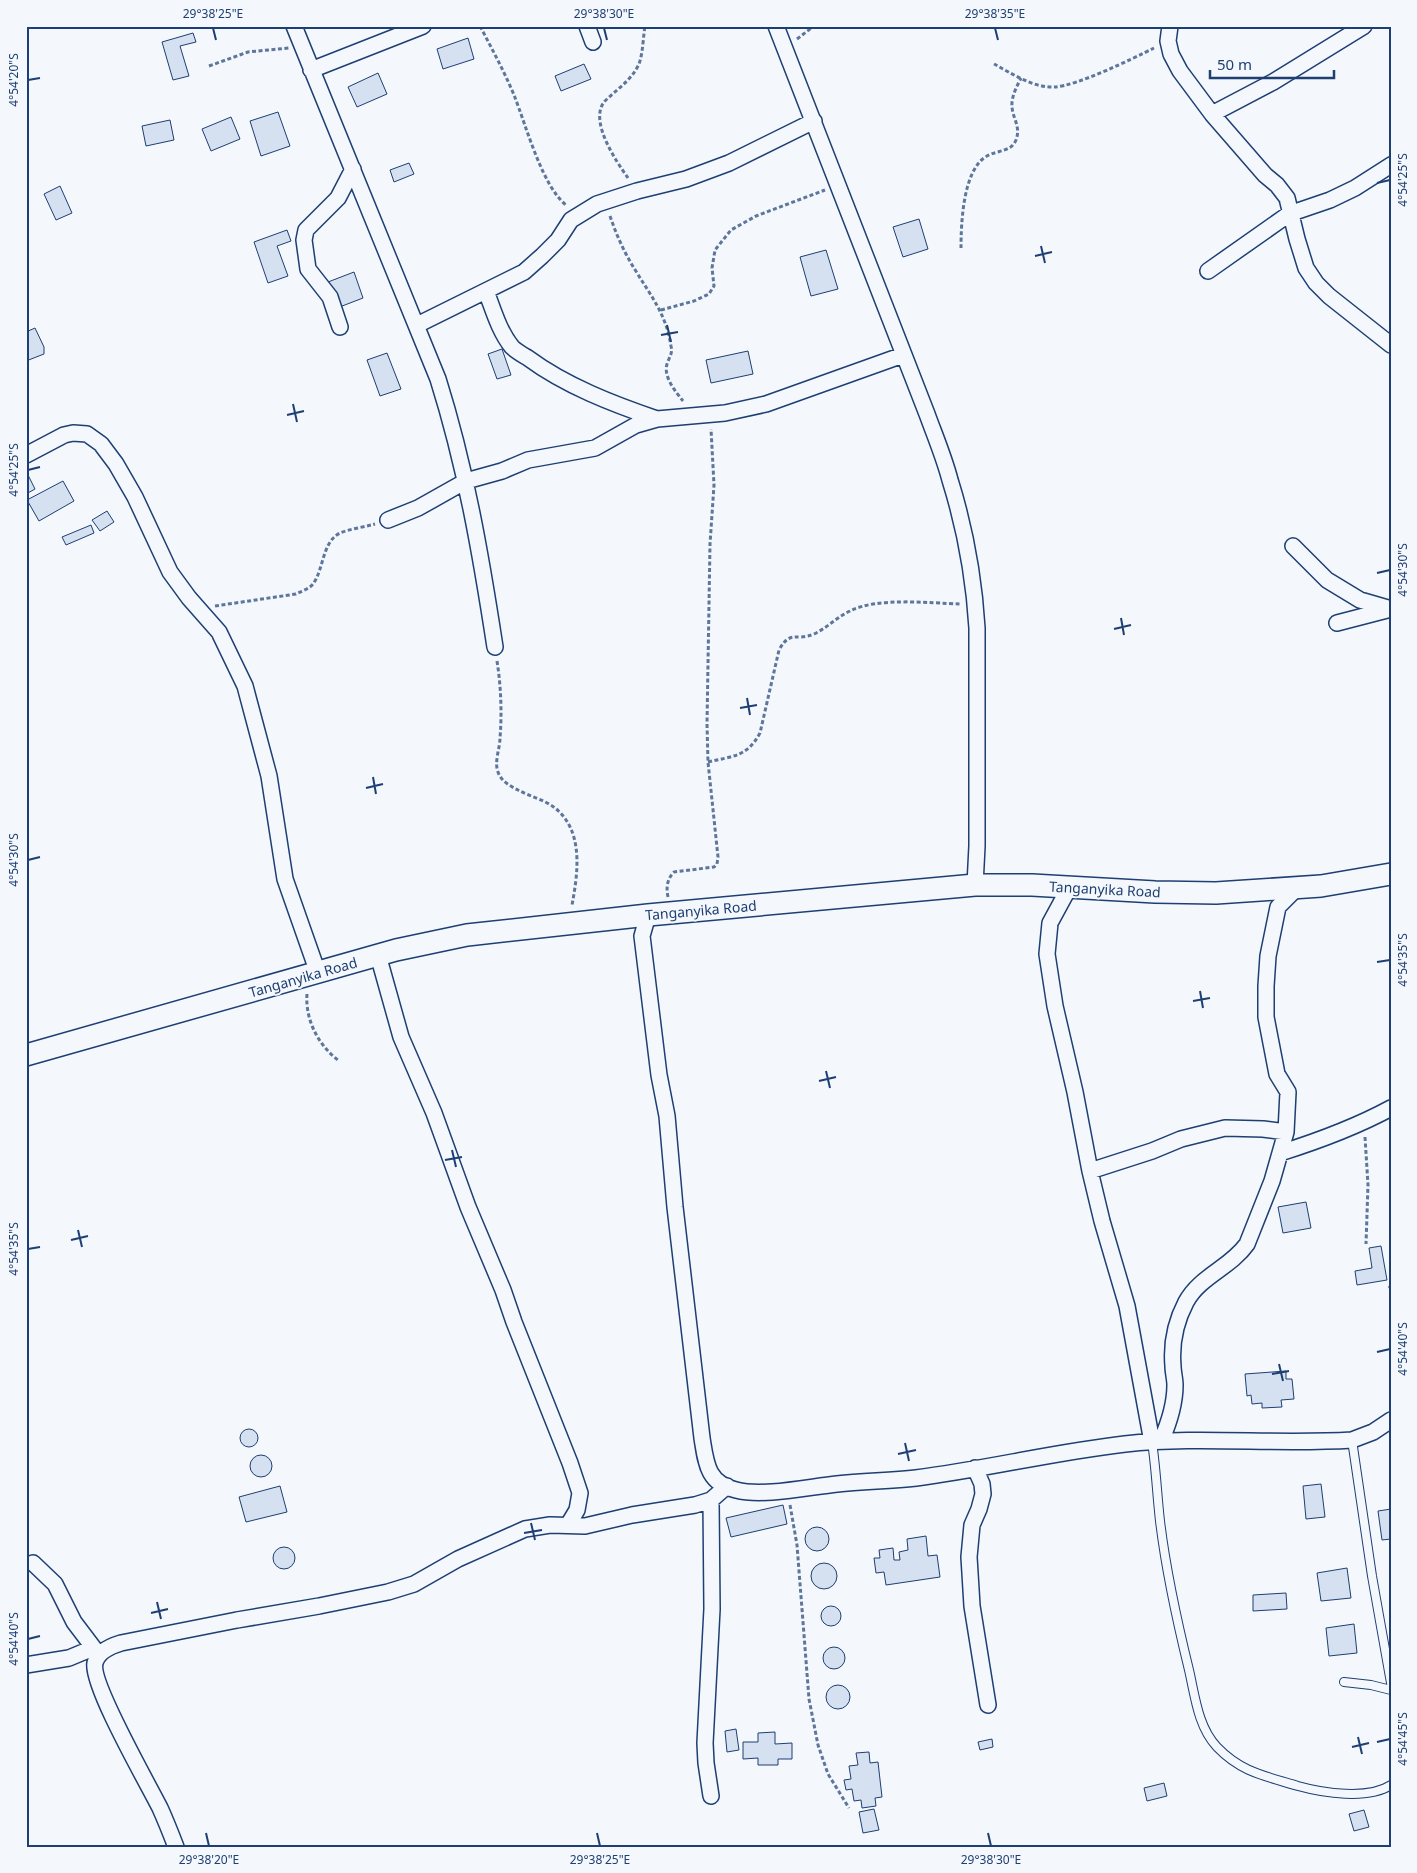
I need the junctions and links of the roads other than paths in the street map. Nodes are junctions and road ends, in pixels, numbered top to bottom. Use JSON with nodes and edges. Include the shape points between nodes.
{"nodes":[{"id":1,"x":294,"y":26,"type":"edge"},
{"id":2,"x":423,"y":26,"type":"edge"},
{"id":3,"x":587,"y":26,"type":"edge"},
{"id":4,"x":776,"y":26,"type":"edge"},
{"id":5,"x":1364,"y":26,"type":"edge"},
{"id":6,"x":1169,"y":34,"type":"edge"},
{"id":7,"x":593,"y":42,"type":"dead end"},
{"id":8,"x":311,"y":70,"type":"junction"},
{"id":9,"x":1212,"y":114,"type":"junction"},
{"id":10,"x":814,"y":121,"type":"junction"},
{"id":11,"x":1391,"y":165,"type":"edge"},
{"id":12,"x":353,"y":169,"type":"junction"},
{"id":13,"x":1290,"y":214,"type":"junction"},
{"id":14,"x":1208,"y":271,"type":"dead end"},
{"id":15,"x":486,"y":291,"type":"junction"},
{"id":16,"x":417,"y":325,"type":"junction"},
{"id":17,"x":340,"y":327,"type":"dead end"},
{"id":18,"x":1391,"y":344,"type":"edge"},
{"id":19,"x":903,"y":355,"type":"junction"},
{"id":20,"x":657,"y":419,"type":"junction"},
{"id":21,"x":26,"y":455,"type":"edge"},
{"id":22,"x":466,"y":481,"type":"junction"},
{"id":23,"x":388,"y":520,"type":"road end"},
{"id":24,"x":1293,"y":546,"type":"dead end"},
{"id":25,"x":1391,"y":609,"type":"edge"},
{"id":26,"x":1337,"y":623,"type":"dead end"},
{"id":27,"x":495,"y":647,"type":"road end"},
{"id":28,"x":1391,"y":874,"type":"edge"},
{"id":29,"x":975,"y":885,"type":"junction"},
{"id":30,"x":1069,"y":888,"type":"junction"},
{"id":31,"x":1297,"y":888,"type":"junction"},
{"id":32,"x":648,"y":915,"type":"junction"},
{"id":33,"x":378,"y":955,"type":"junction"},
{"id":34,"x":313,"y":974,"type":"junction"},
{"id":35,"x":26,"y":1055,"type":"edge"},
{"id":36,"x":1391,"y":1108,"type":"edge"},
{"id":37,"x":1286,"y":1132,"type":"junction"},
{"id":38,"x":1280,"y":1153,"type":"junction"},
{"id":39,"x":1090,"y":1171,"type":"junction"},
{"id":40,"x":1391,"y":1420,"type":"edge"},
{"id":41,"x":1352,"y":1440,"type":"junction"},
{"id":42,"x":1157,"y":1441,"type":"junction"},
{"id":43,"x":975,"y":1468,"type":"junction"},
{"id":44,"x":727,"y":1486,"type":"junction"},
{"id":45,"x":711,"y":1500,"type":"junction"},
{"id":46,"x":568,"y":1525,"type":"junction"},
{"id":47,"x":33,"y":1563,"type":"dead end"},
{"id":48,"x":96,"y":1652,"type":"junction"},
{"id":49,"x":26,"y":1666,"type":"edge"},
{"id":50,"x":1344,"y":1682,"type":"dead end"},
{"id":51,"x":1391,"y":1683,"type":"edge"},
{"id":52,"x":1391,"y":1690,"type":"edge"},
{"id":53,"x":988,"y":1705,"type":"dead end"},
{"id":54,"x":1391,"y":1785,"type":"edge"},
{"id":55,"x":711,"y":1796,"type":"dead end"},
{"id":56,"x":176,"y":1847,"type":"edge"}],
"edges":[{"from":1,"to":8,"type":"street"},
{"from":2,"to":8,"type":"street"},
{"from":3,"to":7,"type":"street"},
{"from":4,"to":10,"type":"street"},
{"from":5,"to":9,"type":"street","via":[[1273,82]]},
{"from":6,"to":9,"type":"street","via":[[1171,54],[1180,71]]},
{"from":8,"to":12,"type":"street"},
{"from":9,"to":13,"type":"street","via":[[1277,185],[1286,198]]},
{"from":10,"to":15,"type":"street","via":[[729,163],[686,179],[606,201],[578,215],[558,240],[524,272]]},
{"from":10,"to":19,"type":"street"},
{"from":11,"to":13,"type":"street","via":[[1355,188]]},
{"from":12,"to":16,"type":"street"},
{"from":12,"to":17,"type":"street","via":[[338,198],[306,230],[304,240],[308,269],[330,297]]},
{"from":13,"to":14,"type":"street"},
{"from":13,"to":18,"type":"street","via":[[1306,268],[1316,282],[1329,296]]},
{"from":15,"to":16,"type":"street"},
{"from":15,"to":20,"type":"street","via":[[499,325],[513,347],[568,382]]},
{"from":16,"to":22,"type":"street","via":[[438,379]]},
{"from":19,"to":20,"type":"street","via":[[766,404],[710,415]]},
{"from":19,"to":29,"type":"street","via":[[950,479],[967,544],[976,604]]},
{"from":20,"to":22,"type":"street","via":[[636,425],[595,448],[528,460]]},
{"from":21,"to":34,"type":"street","via":[[73,433],[87,434],[101,444],[135,497],[170,572],[219,632],[245,686],[269,776],[285,879]]},
{"from":22,"to":23,"type":"street","via":[[418,508]]},
{"from":22,"to":27,"type":"street"},
{"from":24,"to":25,"type":"street","via":[[1327,580],[1360,600]]},
{"from":25,"to":26,"type":"street"},
{"from":28,"to":31,"type":"street","name":"Tanganyika Road"},
{"from":29,"to":30,"type":"street","name":"Tanganyika Road"},
{"from":29,"to":32,"type":"street","name":"Tanganyika Road"},
{"from":30,"to":31,"type":"street","name":"Tanganyika Road","via":[[1216,893]]},
{"from":30,"to":39,"type":"street","via":[[1050,923],[1048,954],[1055,1006]]},
{"from":31,"to":37,"type":"street","via":[[1278,907],[1268,956],[1266,986],[1266,1017],[1277,1074],[1288,1092]]},
{"from":32,"to":33,"type":"street","name":"Tanganyika Road","via":[[467,935]]},
{"from":32,"to":44,"type":"street","via":[[642,936],[667,1116],[702,1438],[707,1468],[716,1481]]},
{"from":33,"to":34,"type":"street","name":"Tanganyika Road"},
{"from":33,"to":46,"type":"street","via":[[401,1037],[434,1113],[580,1492],[577,1510]]},
{"from":34,"to":35,"type":"street","name":"Tanganyika Road"},
{"from":36,"to":38,"type":"street","via":[[1364,1122]]},
{"from":37,"to":38,"type":"street"},
{"from":37,"to":39,"type":"street","via":[[1225,1128],[1181,1139]]},
{"from":38,"to":42,"type":"street","via":[[1247,1244],[1240,1254],[1194,1290],[1178,1319],[1172,1348],[1174,1398],[1169,1422]]},
{"from":39,"to":42,"type":"street","via":[[1127,1306]]},
{"from":40,"to":41,"type":"street"},
{"from":41,"to":42,"type":"street"},
{"from":41,"to":51,"type":"lane"},
{"from":42,"to":43,"type":"street","via":[[1092,1448]]},
{"from":42,"to":54,"type":"lane","via":[[1165,1556],[1196,1703],[1208,1734],[1232,1760],[1255,1774],[1318,1792],[1360,1793]]},
{"from":43,"to":44,"type":"street","via":[[916,1478],[759,1492]]},
{"from":43,"to":53,"type":"street","via":[[983,1494],[972,1525],[969,1557],[972,1606]]},
{"from":44,"to":45,"type":"street"},
{"from":45,"to":46,"type":"street","via":[[585,1526]]},
{"from":45,"to":55,"type":"street","via":[[712,1610],[705,1744]]},
{"from":46,"to":48,"type":"street","via":[[550,1524],[525,1529],[406,1587],[121,1643]]},
{"from":47,"to":48,"type":"street","via":[[55,1584],[74,1622]]},
{"from":48,"to":49,"type":"street"},
{"from":48,"to":56,"type":"street","via":[[96,1676],[107,1705],[160,1808]]},
{"from":50,"to":52,"type":"lane"}]}
